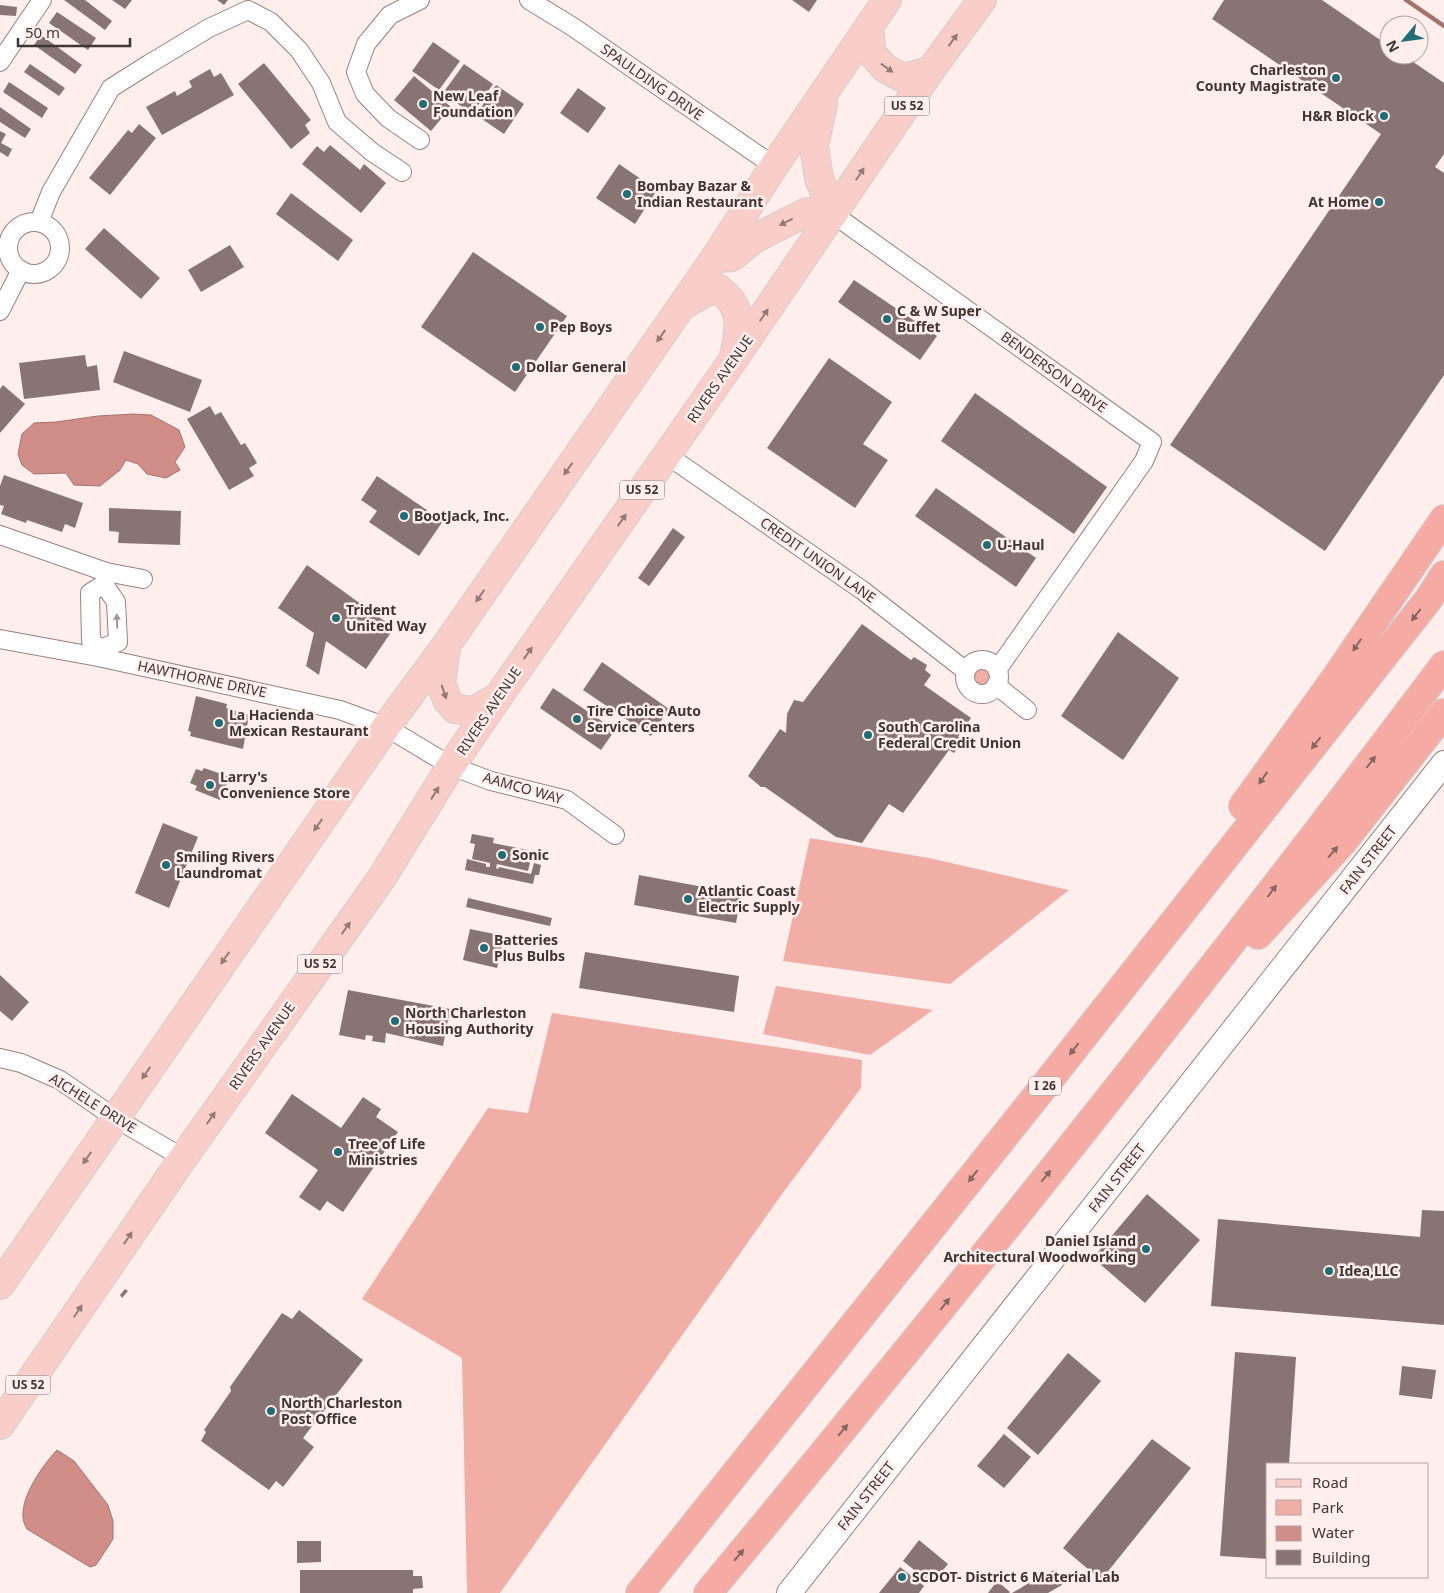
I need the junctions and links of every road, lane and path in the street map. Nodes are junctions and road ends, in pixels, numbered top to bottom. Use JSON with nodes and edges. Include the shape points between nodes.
{"nodes":[{"id":1,"x":42,"y":0,"type":"edge"},
{"id":2,"x":420,"y":0,"type":"edge"},
{"id":3,"x":528,"y":0,"type":"edge"},
{"id":4,"x":887,"y":0,"type":"edge"},
{"id":5,"x":982,"y":0,"type":"edge"},
{"id":6,"x":869,"y":29,"type":"junction"},
{"id":7,"x":0,"y":62,"type":"edge"},
{"id":8,"x":930,"y":71,"type":"junction"},
{"id":9,"x":825,"y":93,"type":"junction"},
{"id":10,"x":420,"y":140,"type":"dead end"},
{"id":11,"x":774,"y":166,"type":"junction"},
{"id":12,"x":402,"y":172,"type":"dead end"},
{"id":13,"x":833,"y":214,"type":"junction"},
{"id":14,"x":39,"y":222,"type":"junction"},
{"id":15,"x":715,"y":258,"type":"junction"},
{"id":16,"x":21,"y":270,"type":"junction"},
{"id":17,"x":681,"y":306,"type":"junction"},
{"id":18,"x":0,"y":312,"type":"edge"},
{"id":19,"x":733,"y":360,"type":"junction"},
{"id":20,"x":667,"y":455,"type":"junction"},
{"id":21,"x":1444,"y":518,"type":"edge"},
{"id":22,"x":0,"y":536,"type":"edge"},
{"id":23,"x":1444,"y":575,"type":"edge"},
{"id":24,"x":105,"y":578,"type":"junction"},
{"id":25,"x":143,"y":579,"type":"dead end"},
{"id":26,"x":0,"y":639,"type":"edge"},
{"id":27,"x":447,"y":644,"type":"junction"},
{"id":28,"x":99,"y":653,"type":"junction"},
{"id":29,"x":1444,"y":665,"type":"edge"},
{"id":30,"x":966,"y":671,"type":"junction"},
{"id":31,"x":997,"y":678,"type":"junction"},
{"id":32,"x":498,"y":697,"type":"junction"},
{"id":33,"x":1027,"y":710,"type":"dead end"},
{"id":34,"x":1444,"y":713,"type":"edge"},
{"id":35,"x":386,"y":727,"type":"junction"},
{"id":36,"x":1444,"y":763,"type":"edge"},
{"id":37,"x":451,"y":766,"type":"junction"},
{"id":38,"x":615,"y":835,"type":"dead end"},
{"id":39,"x":1098,"y":1019,"type":"junction"},
{"id":40,"x":1155,"y":1040,"type":"junction"},
{"id":41,"x":0,"y":1058,"type":"edge"},
{"id":42,"x":115,"y":1118,"type":"junction"},
{"id":43,"x":183,"y":1158,"type":"junction"},
{"id":44,"x":0,"y":1285,"type":"edge"},
{"id":45,"x":0,"y":1425,"type":"edge"},
{"id":46,"x":640,"y":1593,"type":"edge"},
{"id":47,"x":708,"y":1593,"type":"edge"},
{"id":48,"x":789,"y":1593,"type":"edge"}],
"edges":[{"from":1,"to":7,"type":"street"},
{"from":2,"to":10,"type":"street","via":[[390,14],[366,44],[356,72],[365,94],[388,118]]},
{"from":3,"to":11,"type":"street","name":"SPAULDING DRIVE","via":[[573,27]]},
{"from":4,"to":6,"type":"main road"},
{"from":8,"to":5,"type":"main road","name":"RIVERS AVENUE","number":"US 52","one_way":true},
{"from":6,"to":8,"type":"main road","one_way":true,"via":[[872,54],[886,69],[903,78]]},
{"from":6,"to":9,"type":"main road"},
{"from":13,"to":8,"type":"main road","name":"RIVERS AVENUE","number":"US 52","one_way":true},
{"from":9,"to":11,"type":"main road"},
{"from":9,"to":13,"type":"main road","via":[[814,146],[819,178]]},
{"from":11,"to":15,"type":"main road"},
{"from":12,"to":14,"type":"street","via":[[336,122],[321,83],[299,50],[272,22],[248,10],[209,28],[111,88],[51,192]]},
{"from":13,"to":15,"type":"main road","one_way":true,"via":[[807,212],[754,239],[732,257]]},
{"from":19,"to":13,"type":"main road","name":"RIVERS AVENUE","number":"US 52","one_way":true},
{"from":13,"to":31,"type":"street","name":"BENDERSON DRIVE","via":[[1152,442],[1144,461]]},
{"from":14,"to":16,"type":"street","via":[[22,225],[10,238],[9,255]]},
{"from":14,"to":16,"type":"street","via":[[58,238],[59,254],[44,272]]},
{"from":15,"to":17,"type":"main road"},
{"from":16,"to":18,"type":"street"},
{"from":17,"to":19,"type":"main road","via":[[706,292],[719,290],[732,301],[738,316],[739,336]]},
{"from":17,"to":27,"type":"main road","one_way":true},
{"from":19,"to":20,"type":"main road","name":"RIVERS AVENUE","number":"US 52"},
{"from":20,"to":30,"type":"street","name":"CREDIT UNION LANE","via":[[862,590]]},
{"from":32,"to":20,"type":"main road","name":"RIVERS AVENUE","number":"US 52","one_way":true},
{"from":21,"to":39,"type":"highway","one_way":true,"via":[[1132,963]]},
{"from":22,"to":24,"type":"street"},
{"from":23,"to":39,"type":"highway","number":"I 26","one_way":true},
{"from":24,"to":25,"type":"street"},
{"from":24,"to":28,"type":"street","via":[[90,594],[91,641]]},
{"from":28,"to":24,"type":"street","one_way":true,"via":[[118,642],[116,602]]},
{"from":26,"to":28,"type":"street","name":"HAWTHORNE DRIVE"},
{"from":27,"to":32,"type":"main road","one_way":true,"via":[[441,683],[447,700],[455,709],[473,710]]},
{"from":27,"to":35,"type":"main road"},
{"from":28,"to":35,"type":"street","name":"HAWTHORNE DRIVE","via":[[335,708]]},
{"from":40,"to":29,"type":"highway","one_way":true},
{"from":30,"to":31,"type":"street","via":[[973,662],[984,660],[994,665]]},
{"from":30,"to":31,"type":"street","via":[[966,682],[972,691],[983,694]]},
{"from":31,"to":33,"type":"street"},
{"from":32,"to":37,"type":"main road","name":"RIVERS AVENUE","number":"US 52"},
{"from":40,"to":34,"type":"highway","one_way":true,"via":[[1201,996],[1342,842]]},
{"from":35,"to":37,"type":"street","name":"HAWTHORNE DRIVE"},
{"from":35,"to":42,"type":"main road","one_way":true},
{"from":36,"to":48,"type":"street","name":"FAIN STREET"},
{"from":37,"to":38,"type":"street","name":"AAMCO WAY","via":[[491,781],[567,800]]},
{"from":43,"to":37,"type":"main road","name":"RIVERS AVENUE","number":"US 52","one_way":true,"via":[[381,879]]},
{"from":39,"to":46,"type":"highway","number":"I 26","one_way":true},
{"from":47,"to":40,"type":"highway","one_way":true,"via":[[878,1388]]},
{"from":41,"to":42,"type":"street","name":"AICHELE DRIVE","via":[[21,1063],[60,1080]]},
{"from":42,"to":43,"type":"street","name":"AICHELE DRIVE"},
{"from":42,"to":44,"type":"main road","one_way":true},
{"from":45,"to":43,"type":"main road","name":"RIVERS AVENUE","number":"US 52","one_way":true}]}
